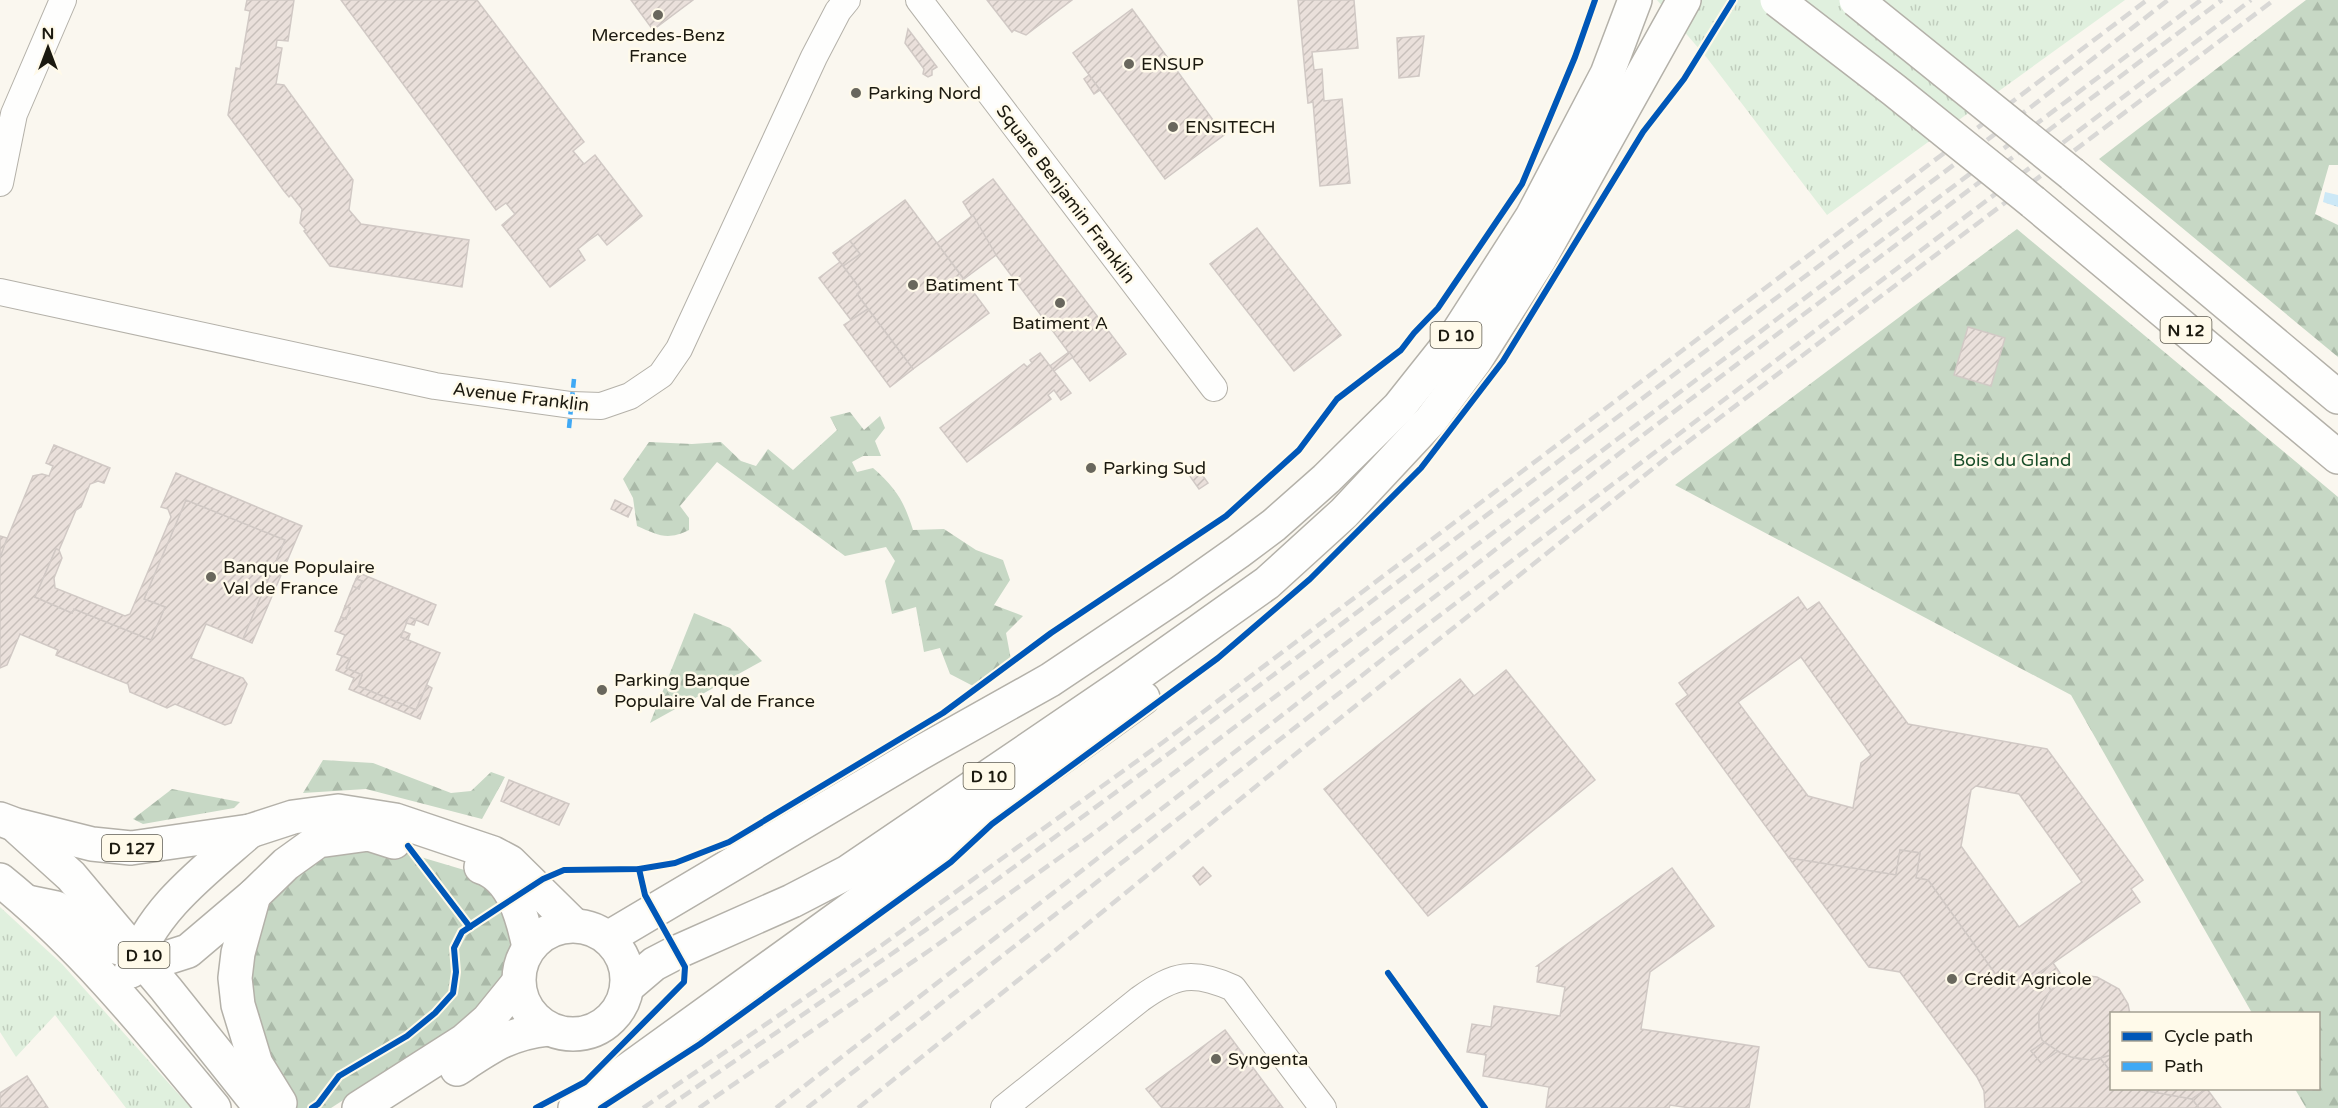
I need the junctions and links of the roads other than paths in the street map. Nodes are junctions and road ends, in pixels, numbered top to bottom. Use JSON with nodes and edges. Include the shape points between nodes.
{"nodes":[{"id":1,"x":63,"y":0,"type":"edge"},
{"id":2,"x":847,"y":0,"type":"edge"},
{"id":3,"x":919,"y":0,"type":"edge"},
{"id":4,"x":1635,"y":0,"type":"edge"},
{"id":5,"x":1684,"y":0,"type":"edge"},
{"id":6,"x":1777,"y":0,"type":"edge"},
{"id":7,"x":1856,"y":0,"type":"edge"},
{"id":8,"x":7,"y":122,"type":"edge"},
{"id":9,"x":0,"y":183,"type":"edge"},
{"id":10,"x":0,"y":292,"type":"edge"},
{"id":11,"x":1214,"y":388,"type":"dead end"},
{"id":12,"x":2338,"y":397,"type":"edge"},
{"id":13,"x":2338,"y":458,"type":"edge"},
{"id":14,"x":1267,"y":583,"type":"junction"},
{"id":15,"x":5,"y":820,"type":"edge"},
{"id":16,"x":250,"y":831,"type":"junction"},
{"id":17,"x":0,"y":880,"type":"edge"},
{"id":18,"x":254,"y":895,"type":"junction"},
{"id":19,"x":27,"y":902,"type":"junction"},
{"id":20,"x":574,"y":925,"type":"junction"},
{"id":21,"x":608,"y":938,"type":"junction"},
{"id":22,"x":529,"y":946,"type":"junction"},
{"id":23,"x":137,"y":953,"type":"junction"},
{"id":24,"x":518,"y":983,"type":"junction"},
{"id":25,"x":627,"y":987,"type":"junction"},
{"id":26,"x":126,"y":1001,"type":"junction"},
{"id":27,"x":548,"y":1029,"type":"junction"},
{"id":28,"x":214,"y":1108,"type":"edge"},
{"id":29,"x":261,"y":1108,"type":"edge"},
{"id":30,"x":279,"y":1108,"type":"edge"},
{"id":31,"x":359,"y":1108,"type":"edge"},
{"id":32,"x":398,"y":1108,"type":"edge"},
{"id":33,"x":575,"y":1108,"type":"edge"},
{"id":34,"x":1004,"y":1108,"type":"edge"},
{"id":35,"x":1323,"y":1108,"type":"edge"}],
"edges":[{"from":1,"to":8,"type":"street"},
{"from":2,"to":10,"type":"street","name":"Avenue Franklin","via":[[814,57],[679,348],[661,375],[630,396],[601,406],[435,386]]},
{"from":3,"to":11,"type":"street","name":"Square Benjamin Franklin"},
{"from":4,"to":21,"type":"main road","number":"D 10","via":[[1607,74],[1532,217],[1463,324],[1399,407],[1326,479],[1238,552],[1050,680]]},
{"from":5,"to":14,"type":"main road","number":"D 10","via":[[1539,260],[1475,361],[1402,453]]},
{"from":6,"to":13,"type":"main road","number":"N 12","bridge":true,"via":[[2033,202]]},
{"from":7,"to":12,"type":"main road","number":"N 12","bridge":true,"via":[[2072,174]]},
{"from":8,"to":9,"type":"street"},
{"from":14,"to":25,"type":"main road","number":"D 10","via":[[848,872],[677,952],[654,964]]},
{"from":14,"to":33,"type":"main road","number":"D 10","via":[[1215,646]]},
{"from":15,"to":16,"type":"main road","number":"D 127","via":[[92,844],[131,848]]},
{"from":15,"to":23,"type":"main road","number":"D 127","via":[[71,876]]},
{"from":16,"to":20,"type":"main road","number":"D 127","via":[[293,817],[338,811],[395,820],[510,862]]},
{"from":16,"to":23,"type":"main road","number":"D 127","via":[[184,888],[155,921]]},
{"from":17,"to":19,"type":"main road"},
{"from":18,"to":22,"type":"main road","number":"D 10","via":[[286,864],[318,841],[369,834],[488,869],[505,885],[522,914]]},
{"from":18,"to":23,"type":"main road","number":"D 10","via":[[188,951],[163,959]]},
{"from":18,"to":30,"type":"main road","via":[[238,953],[238,1005],[256,1064],[280,1101]]},
{"from":19,"to":23,"type":"main road","number":"D 10","via":[[56,908],[99,943]]},
{"from":19,"to":26,"type":"main road"},
{"from":20,"to":21,"type":"main road"},
{"from":20,"to":22,"type":"main road","via":[[557,927]]},
{"from":21,"to":25,"type":"main road","via":[[624,960]]},
{"from":22,"to":24,"type":"main road"},
{"from":23,"to":26,"type":"main road","number":"D 127"},
{"from":23,"to":29,"type":"main road","number":"D 127"},
{"from":24,"to":27,"type":"main road","via":[[527,1010]]},
{"from":24,"to":31,"type":"main road","via":[[488,1020],[464,1041]]},
{"from":25,"to":27,"type":"main road","via":[[613,1017],[599,1028],[582,1034]]},
{"from":26,"to":28,"type":"main road"},
{"from":27,"to":32,"type":"main road","via":[[507,1037]]},
{"from":34,"to":35,"type":"street","via":[[1140,999],[1176,978],[1213,979],[1233,988]]}]}
